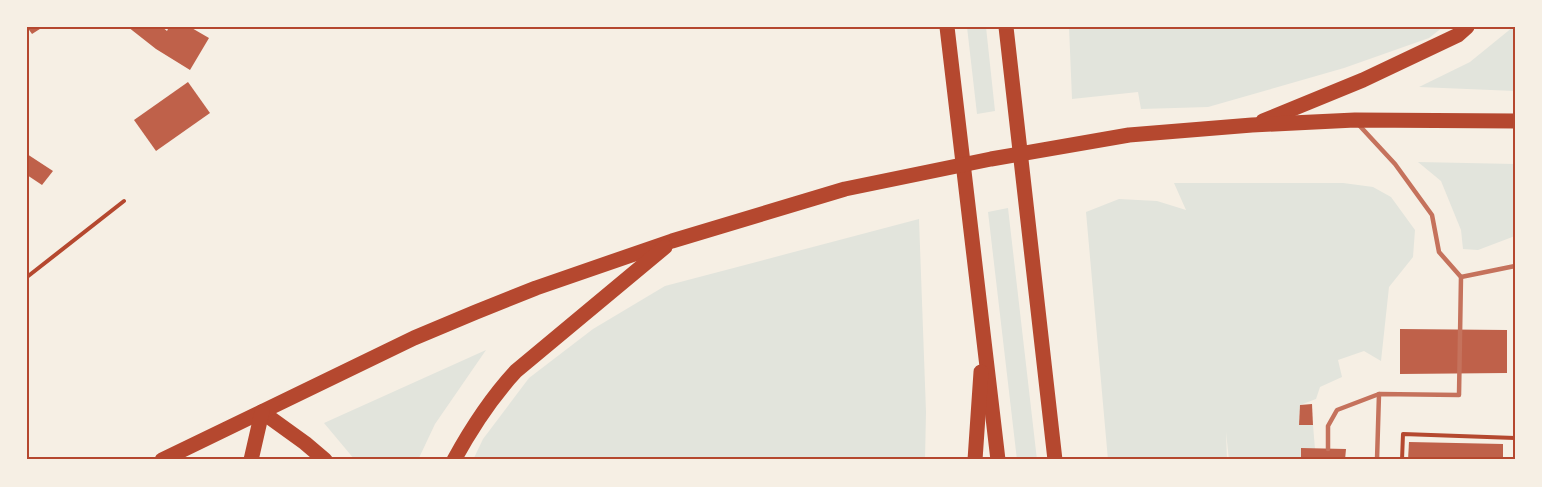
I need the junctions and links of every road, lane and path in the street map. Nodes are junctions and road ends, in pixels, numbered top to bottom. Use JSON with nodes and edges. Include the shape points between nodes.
{"nodes":[{"id":1,"x":947,"y":27,"type":"edge"},
{"id":2,"x":1006,"y":27,"type":"edge"},
{"id":3,"x":1017,"y":27,"type":"edge"},
{"id":4,"x":1467,"y":27,"type":"edge"},
{"id":5,"x":1012,"y":85,"type":"junction"},
{"id":6,"x":1355,"y":120,"type":"junction"},
{"id":7,"x":1515,"y":121,"type":"edge"},
{"id":8,"x":1252,"y":125,"type":"junction"},
{"id":9,"x":124,"y":201,"type":"dead end"},
{"id":10,"x":672,"y":241,"type":"junction"},
{"id":11,"x":1515,"y":266,"type":"edge"},
{"id":12,"x":27,"y":277,"type":"edge"},
{"id":13,"x":1461,"y":277,"type":"junction"},
{"id":14,"x":984,"y":333,"type":"junction"},
{"id":15,"x":1379,"y":394,"type":"junction"},
{"id":16,"x":262,"y":412,"type":"junction"},
{"id":17,"x":1515,"y":438,"type":"edge"},
{"id":18,"x":1328,"y":449,"type":"dead end"},
{"id":19,"x":162,"y":460,"type":"edge"},
{"id":20,"x":250,"y":460,"type":"edge"},
{"id":21,"x":325,"y":460,"type":"edge"},
{"id":22,"x":454,"y":460,"type":"edge"},
{"id":23,"x":975,"y":460,"type":"edge"},
{"id":24,"x":998,"y":460,"type":"edge"},
{"id":25,"x":1055,"y":460,"type":"edge"},
{"id":26,"x":1377,"y":460,"type":"edge"},
{"id":27,"x":1402,"y":460,"type":"edge"}],
"edges":[{"from":1,"to":14,"type":"main road"},
{"from":2,"to":5,"type":"main road"},
{"from":3,"to":5,"type":"main road"},
{"from":4,"to":8,"type":"main road","via":[[1458,35],[1363,80]]},
{"from":5,"to":25,"type":"main road"},
{"from":6,"to":7,"type":"main road"},
{"from":6,"to":8,"type":"main road"},
{"from":6,"to":13,"type":"lane","via":[[1395,164],[1432,215],[1439,252]]},
{"from":8,"to":10,"type":"main road","via":[[1129,135],[992,159],[845,189]]},
{"from":9,"to":12,"type":"path"},
{"from":10,"to":16,"type":"main road","via":[[476,312]]},
{"from":10,"to":22,"type":"main road","via":[[516,371],[478,418]]},
{"from":11,"to":13,"type":"lane"},
{"from":13,"to":15,"type":"lane","via":[[1459,395]]},
{"from":14,"to":23,"type":"main road"},
{"from":14,"to":24,"type":"main road"},
{"from":15,"to":18,"type":"lane","via":[[1337,410],[1328,426]]},
{"from":15,"to":26,"type":"lane"},
{"from":16,"to":19,"type":"main road"},
{"from":16,"to":20,"type":"main road"},
{"from":16,"to":21,"type":"main road"},
{"from":17,"to":27,"type":"path","via":[[1403,434]]}]}
